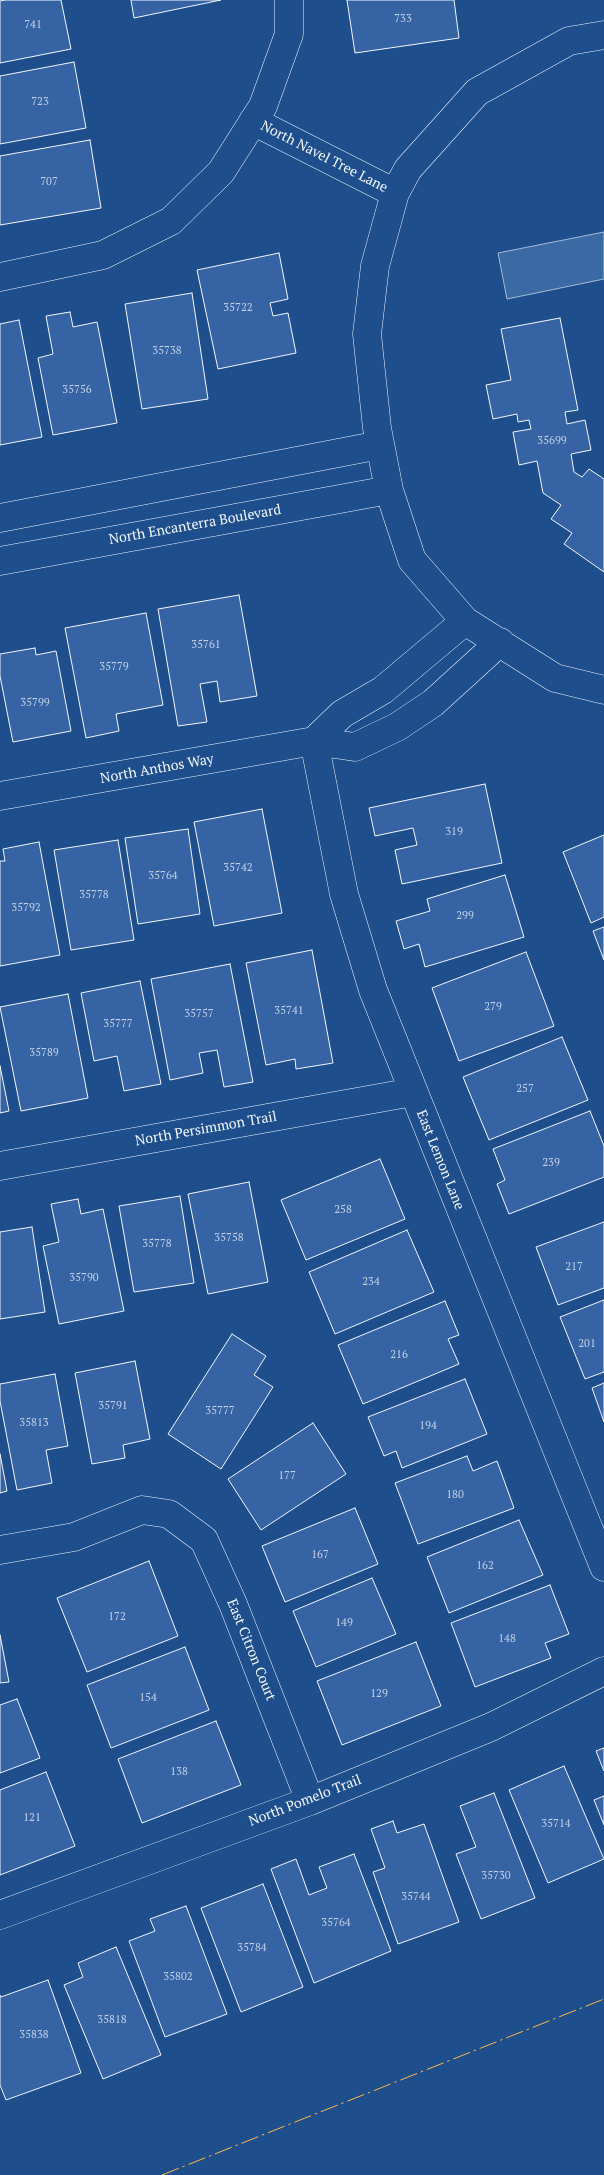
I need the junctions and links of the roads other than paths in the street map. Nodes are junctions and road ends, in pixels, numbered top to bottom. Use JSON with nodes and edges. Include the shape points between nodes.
{"nodes":[{"id":1,"x":289,"y":0,"type":"edge"},
{"id":2,"x":604,"y":35,"type":"edge"},
{"id":3,"x":253,"y":122,"type":"junction"},
{"id":4,"x":395,"y":193,"type":"junction"},
{"id":5,"x":0,"y":277,"type":"edge"},
{"id":6,"x":378,"y":437,"type":"junction"},
{"id":7,"x":389,"y":490,"type":"junction"},
{"id":8,"x":0,"y":518,"type":"edge"},
{"id":9,"x":0,"y":561,"type":"edge"},
{"id":10,"x":465,"y":622,"type":"junction"},
{"id":11,"x":500,"y":642,"type":"junction"},
{"id":12,"x":604,"y":690,"type":"edge"},
{"id":13,"x":314,"y":741,"type":"junction"},
{"id":14,"x":0,"y":796,"type":"edge"},
{"id":15,"x":413,"y":1092,"type":"junction"},
{"id":16,"x":0,"y":1166,"type":"edge"},
{"id":17,"x":0,"y":1550,"type":"edge"},
{"id":18,"x":604,"y":1567,"type":"edge"},
{"id":19,"x":604,"y":1671,"type":"edge"},
{"id":20,"x":310,"y":1801,"type":"junction"},
{"id":21,"x":0,"y":1915,"type":"edge"}],
"edges":[{"from":1,"to":3,"type":"street","via":[[289,34],[263,106]]},
{"from":2,"to":4,"type":"street","via":[[569,41],[477,92],[408,169]]},
{"from":3,"to":4,"type":"street","name":"North Navel Tree Lane"},
{"from":3,"to":5,"type":"street","via":[[221,172],[171,221],[103,255]]},
{"from":4,"to":6,"type":"street","via":[[375,266],[367,334]]},
{"from":6,"to":7,"type":"street"},
{"from":6,"to":8,"type":"street"},
{"from":7,"to":9,"type":"street","name":"North Encanterra Boulevard"},
{"from":7,"to":10,"type":"street","via":[[412,560]]},
{"from":10,"to":11,"type":"street"},
{"from":10,"to":13,"type":"street","via":[[383,690],[342,714]]},
{"from":11,"to":12,"type":"street","via":[[555,678]]},
{"from":11,"to":13,"type":"street","name":"North Anthos Way","via":[[433,703],[397,727],[355,747]]},
{"from":13,"to":14,"type":"street","name":"North Anthos Way"},
{"from":13,"to":15,"type":"street","name":"East Lemon Lane","via":[[344,894],[373,990]]},
{"from":15,"to":16,"type":"street","name":"North Persimmon Trail"},
{"from":15,"to":18,"type":"street","name":"East Lemon Lane"},
{"from":17,"to":20,"type":"street","name":"East Citron Court","via":[[74,1537],[142,1510],[169,1514],[204,1540],[233,1604]]},
{"from":19,"to":20,"type":"street","name":"North Pomelo Trail","via":[[491,1727]]},
{"from":20,"to":21,"type":"street","name":"North Pomelo Trail"}]}
